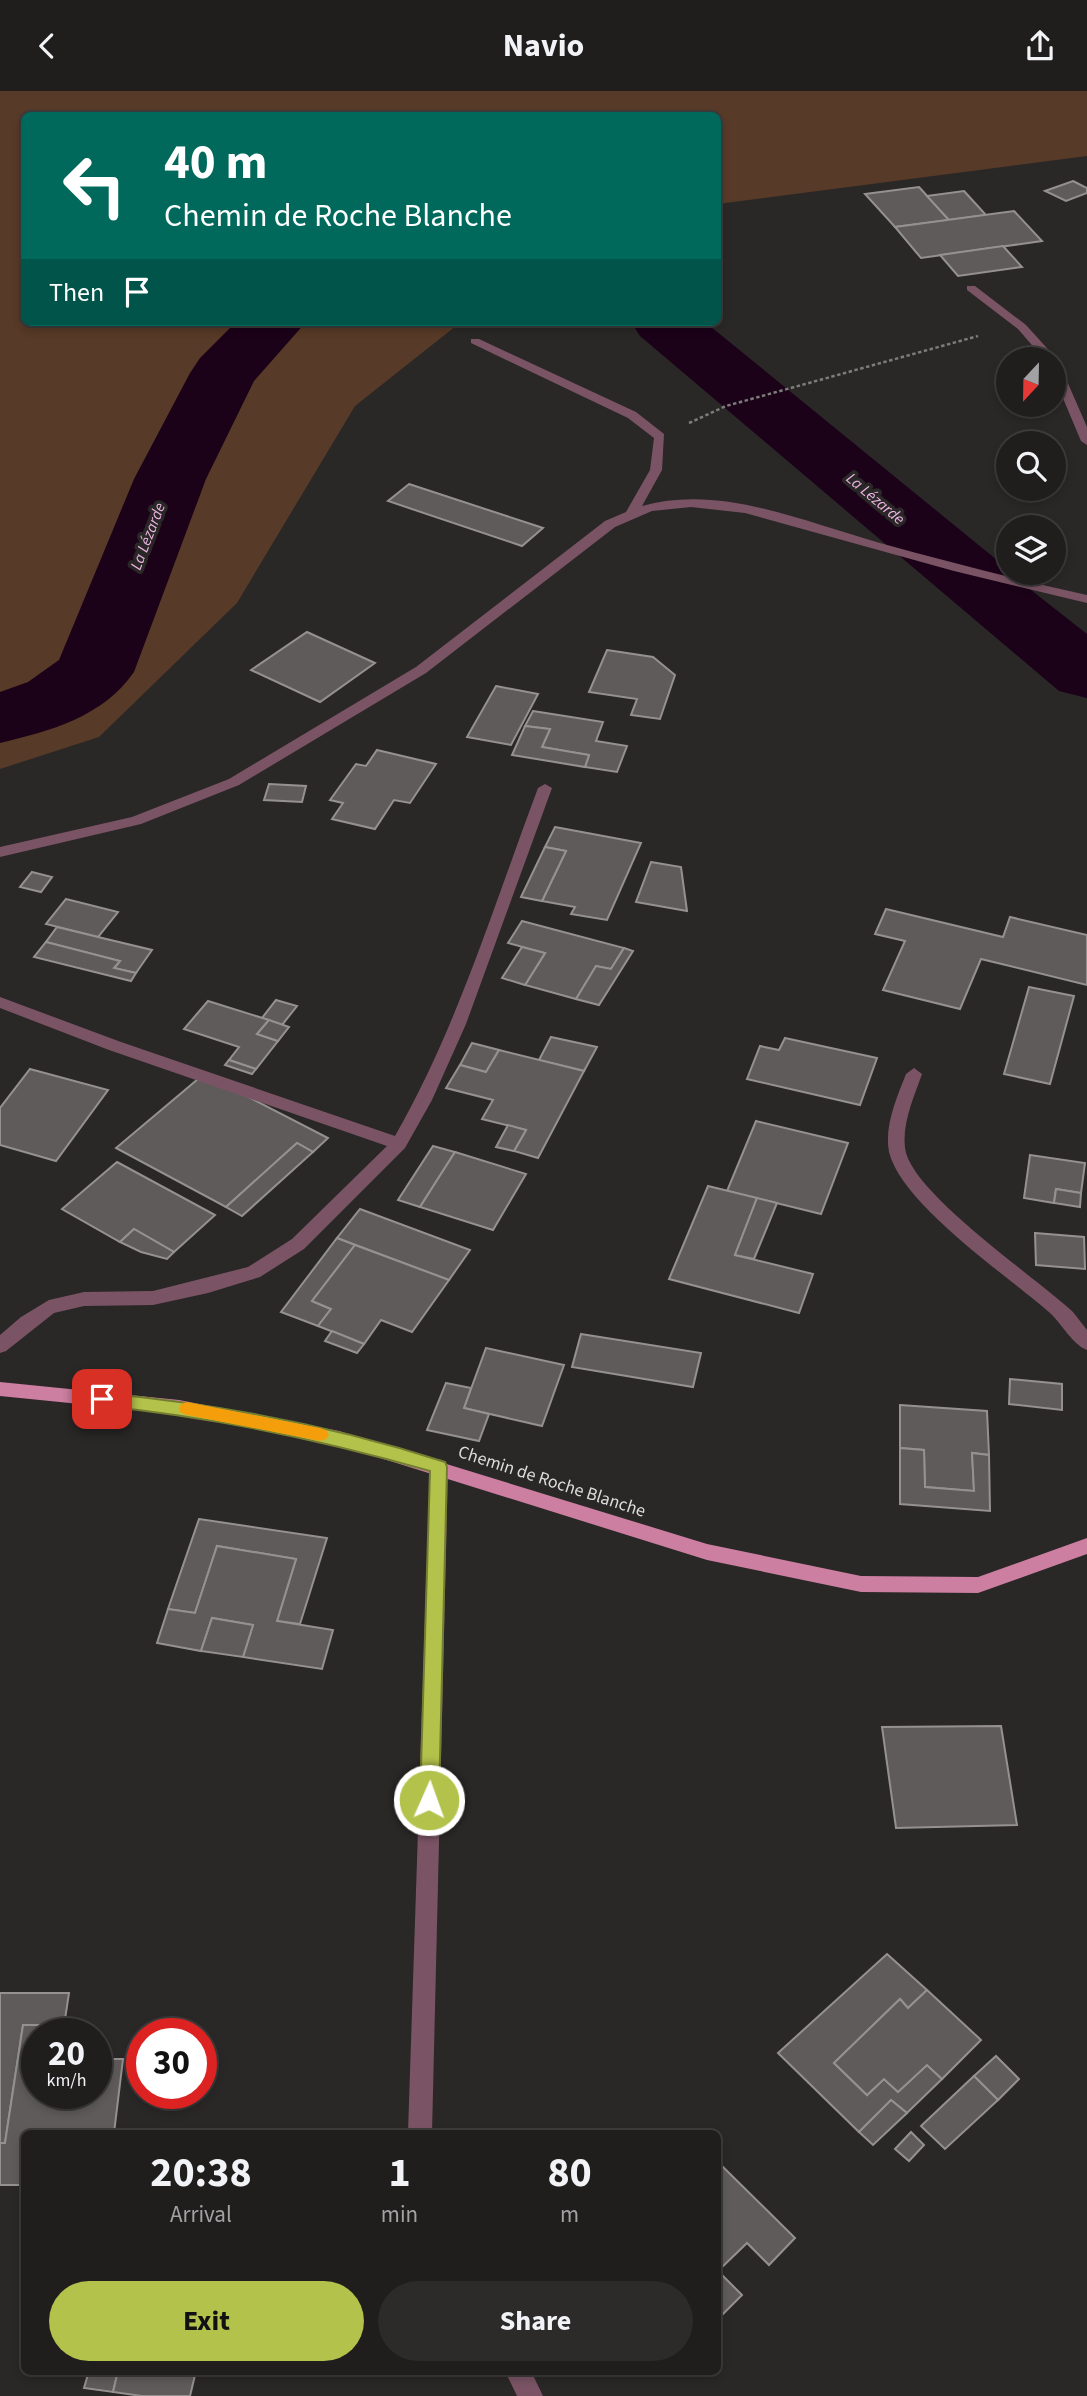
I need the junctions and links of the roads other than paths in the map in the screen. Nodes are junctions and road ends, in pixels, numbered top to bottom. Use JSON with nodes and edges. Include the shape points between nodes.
{"nodes":[{"id":1,"x":971,"y":288,"type":"dead end"},
{"id":2,"x":475,"y":341,"type":"dead end"},
{"id":3,"x":1040,"y":347,"type":"edge"},
{"id":4,"x":1066,"y":393,"type":"edge"},
{"id":5,"x":1087,"y":441,"type":"edge"},
{"id":6,"x":632,"y":512,"type":"junction"},
{"id":7,"x":1087,"y":599,"type":"edge"},
{"id":8,"x":545,"y":787,"type":"dead end"},
{"id":9,"x":0,"y":852,"type":"edge"},
{"id":10,"x":0,"y":1002,"type":"edge"},
{"id":11,"x":914,"y":1075,"type":"dead end"},
{"id":12,"x":399,"y":1144,"type":"junction"},
{"id":13,"x":1087,"y":1343,"type":"edge"},
{"id":14,"x":0,"y":1346,"type":"edge"},
{"id":15,"x":0,"y":1389,"type":"edge"},
{"id":16,"x":439,"y":1467,"type":"junction"},
{"id":17,"x":1087,"y":1546,"type":"edge"},
{"id":18,"x":420,"y":2130,"type":"edge"},
{"id":19,"x":519,"y":2375,"type":"edge"},
{"id":20,"x":530,"y":2396,"type":"edge"}],
"edges":[{"from":1,"to":3,"type":"street"},
{"from":2,"to":6,"type":"street","via":[[632,415],[660,437],[656,470]]},
{"from":4,"to":5,"type":"street"},
{"from":6,"to":7,"type":"street","via":[[694,503],[738,509]]},
{"from":6,"to":9,"type":"street","via":[[610,524],[421,670],[234,782],[136,821]]},
{"from":8,"to":12,"type":"street","via":[[458,1024]]},
{"from":10,"to":12,"type":"street"},
{"from":11,"to":13,"type":"street","via":[[896,1133],[898,1155],[906,1171],[953,1222],[1065,1315]]},
{"from":12,"to":14,"type":"street","via":[[298,1244],[254,1272],[153,1298],[84,1299],[50,1307]]},
{"from":15,"to":16,"type":"main road","name":"Chemin de Roche Blanche","via":[[179,1407],[338,1438]]},
{"from":16,"to":17,"type":"main road","name":"Chemin de Roche Blanche","via":[[707,1552],[861,1584],[978,1585]]},
{"from":16,"to":18,"type":"street"},
{"from":19,"to":20,"type":"street"}]}
